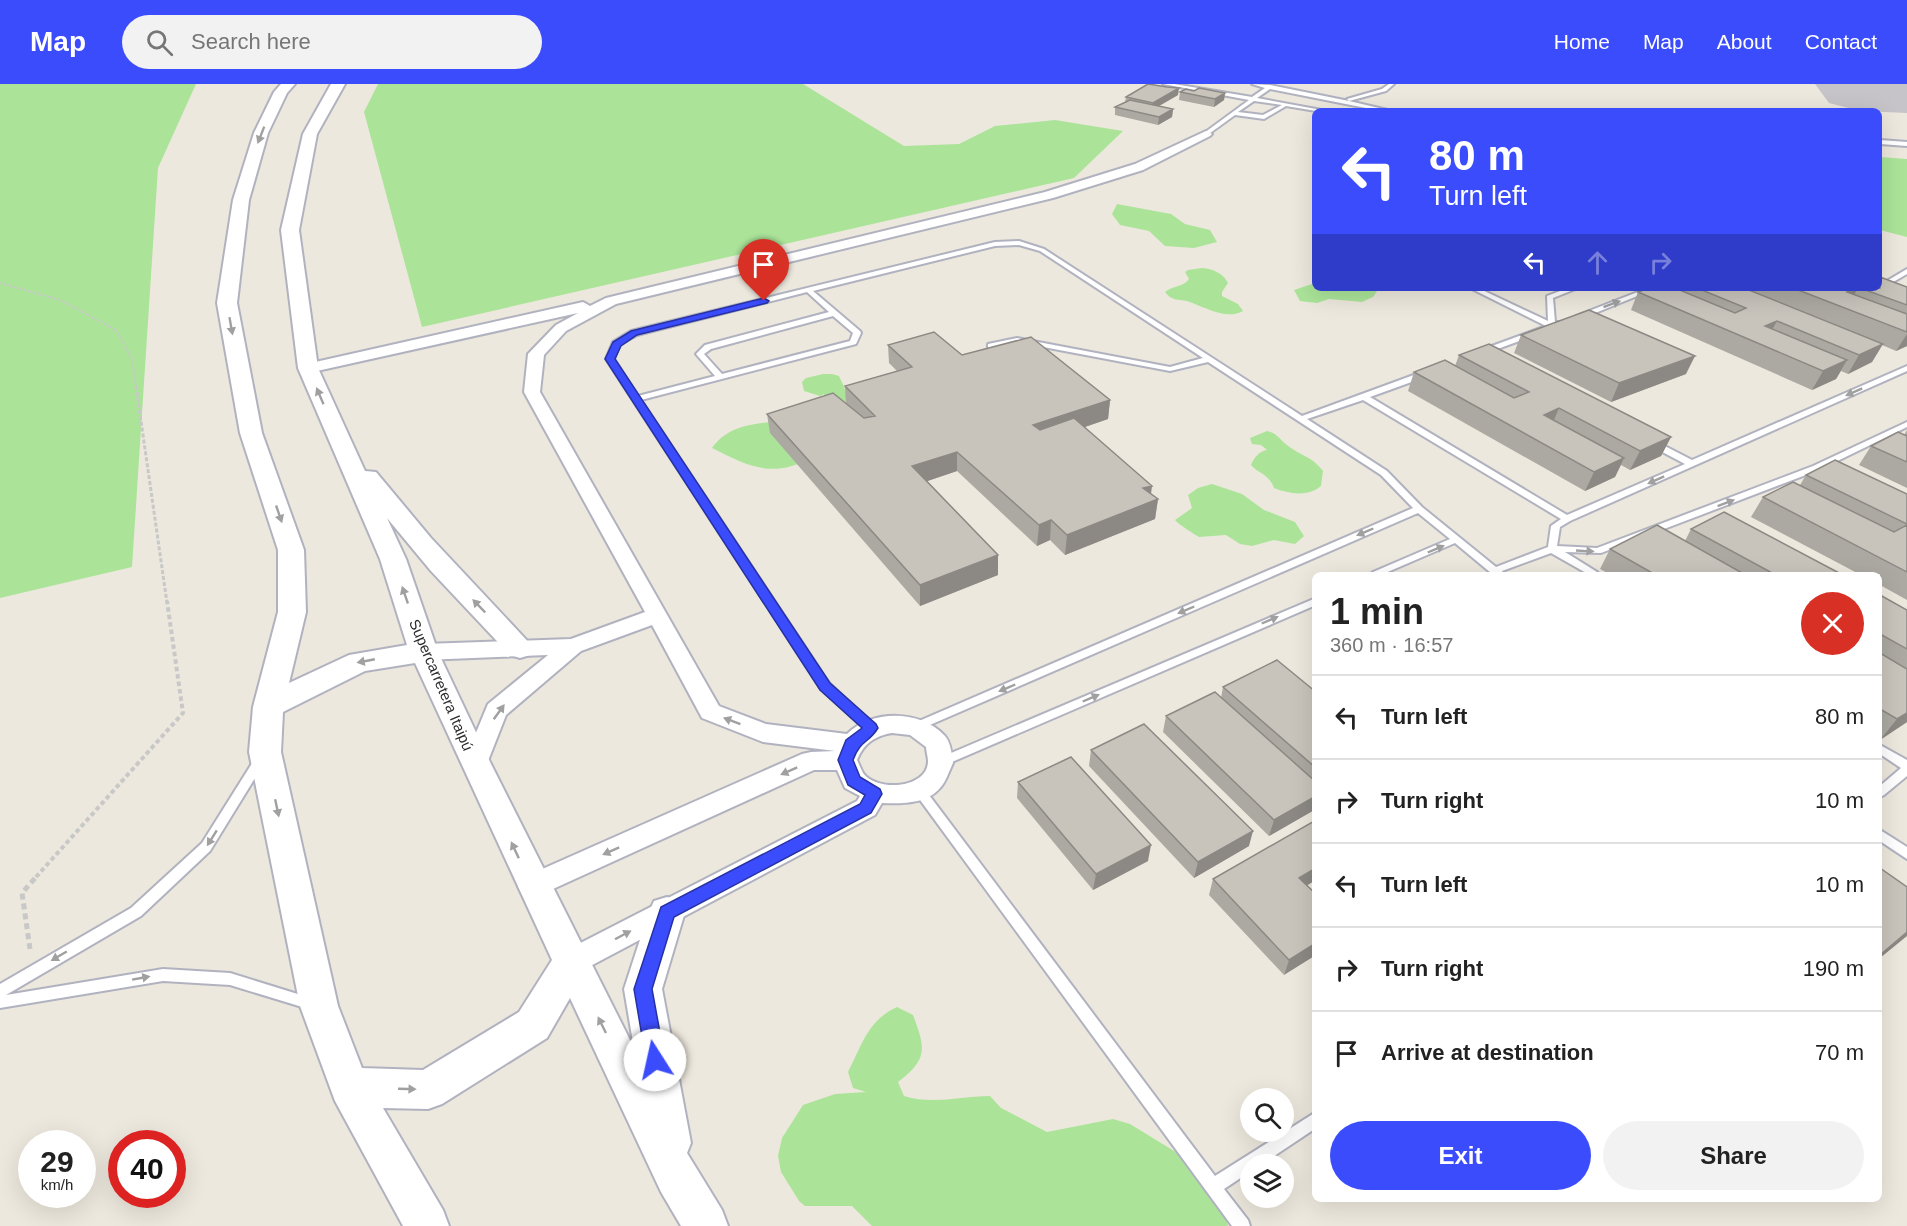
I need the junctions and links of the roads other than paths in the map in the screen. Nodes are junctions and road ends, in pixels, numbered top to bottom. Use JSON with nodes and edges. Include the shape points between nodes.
{"nodes":[{"id":1,"x":288,"y":84,"type":"edge"},
{"id":2,"x":338,"y":84,"type":"edge"},
{"id":3,"x":1165,"y":84,"type":"edge"},
{"id":4,"x":1254,"y":84,"type":"edge"},
{"id":5,"x":1392,"y":84,"type":"edge"},
{"id":6,"x":1270,"y":86,"type":"edge"},
{"id":7,"x":1320,"y":97,"type":"junction"},
{"id":8,"x":1248,"y":100,"type":"junction"},
{"id":9,"x":1346,"y":101,"type":"junction"},
{"id":10,"x":1284,"y":106,"type":"junction"},
{"id":11,"x":1298,"y":108,"type":"junction"},
{"id":12,"x":1376,"y":108,"type":"edge"},
{"id":13,"x":1312,"y":110,"type":"edge"},
{"id":14,"x":1232,"y":113,"type":"junction"},
{"id":15,"x":1206,"y":134,"type":"joint"},
{"id":16,"x":1882,"y":142,"type":"edge"},
{"id":17,"x":1907,"y":144,"type":"edge"},
{"id":18,"x":1907,"y":271,"type":"edge"},
{"id":19,"x":1882,"y":280,"type":"edge"},
{"id":20,"x":1888,"y":282,"type":"junction"},
{"id":21,"x":1882,"y":285,"type":"edge"},
{"id":22,"x":1898,"y":286,"type":"edge"},
{"id":23,"x":808,"y":290,"type":"junction"},
{"id":24,"x":1479,"y":291,"type":"edge"},
{"id":25,"x":1566,"y":291,"type":"edge"},
{"id":26,"x":1646,"y":291,"type":"edge"},
{"id":27,"x":1878,"y":291,"type":"edge"},
{"id":28,"x":1886,"y":294,"type":"edge"},
{"id":29,"x":611,"y":301,"type":"junction"},
{"id":30,"x":834,"y":313,"type":"junction"},
{"id":31,"x":1572,"y":319,"type":"edge"},
{"id":32,"x":1562,"y":322,"type":"edge"},
{"id":33,"x":1551,"y":326,"type":"junction"},
{"id":34,"x":992,"y":346,"type":"edge"},
{"id":35,"x":1481,"y":353,"type":"junction"},
{"id":36,"x":1470,"y":357,"type":"edge"},
{"id":37,"x":1209,"y":358,"type":"junction"},
{"id":38,"x":1491,"y":358,"type":"edge"},
{"id":39,"x":308,"y":368,"type":"junction"},
{"id":40,"x":1907,"y":368,"type":"edge"},
{"id":41,"x":1438,"y":369,"type":"edge"},
{"id":42,"x":720,"y":377,"type":"junction"},
{"id":43,"x":1364,"y":397,"type":"junction"},
{"id":44,"x":636,"y":399,"type":"junction"},
{"id":45,"x":1301,"y":419,"type":"junction"},
{"id":46,"x":1907,"y":424,"type":"edge"},
{"id":47,"x":335,"y":432,"type":"junction"},
{"id":48,"x":1650,"y":442,"type":"edge"},
{"id":49,"x":1692,"y":464,"type":"junction"},
{"id":50,"x":1816,"y":468,"type":"junction"},
{"id":51,"x":1826,"y":473,"type":"edge"},
{"id":52,"x":1419,"y":509,"type":"junction"},
{"id":53,"x":1567,"y":519,"type":"junction"},
{"id":54,"x":1457,"y":539,"type":"junction"},
{"id":55,"x":1552,"y":549,"type":"junction"},
{"id":56,"x":1381,"y":572,"type":"edge"},
{"id":57,"x":1496,"y":572,"type":"edge"},
{"id":58,"x":1499,"y":572,"type":"edge"},
{"id":59,"x":1590,"y":572,"type":"edge"},
{"id":60,"x":1312,"y":603,"type":"edge"},
{"id":61,"x":658,"y":615,"type":"junction"},
{"id":62,"x":573,"y":646,"type":"junction"},
{"id":63,"x":520,"y":648,"type":"junction"},
{"id":64,"x":424,"y":652,"type":"junction"},
{"id":65,"x":268,"y":707,"type":"junction"},
{"id":66,"x":916,"y":727,"type":"junction"},
{"id":67,"x":871,"y":728,"type":"junction"},
{"id":68,"x":1882,"y":750,"type":"edge"},
{"id":69,"x":265,"y":752,"type":"junction"},
{"id":70,"x":848,"y":752,"type":"junction"},
{"id":71,"x":941,"y":763,"type":"junction"},
{"id":72,"x":475,"y":764,"type":"junction"},
{"id":73,"x":1907,"y":767,"type":"edge"},
{"id":74,"x":919,"y":790,"type":"junction"},
{"id":75,"x":1882,"y":790,"type":"edge"},
{"id":76,"x":875,"y":794,"type":"junction"},
{"id":77,"x":1882,"y":836,"type":"edge"},
{"id":78,"x":1907,"y":854,"type":"edge"},
{"id":79,"x":532,"y":886,"type":"junction"},
{"id":80,"x":667,"y":912,"type":"junction"},
{"id":81,"x":572,"y":962,"type":"junction"},
{"id":82,"x":0,"y":991,"type":"edge"},
{"id":83,"x":0,"y":1002,"type":"edge"},
{"id":84,"x":319,"y":1006,"type":"junction"},
{"id":85,"x":349,"y":1087,"type":"junction"},
{"id":86,"x":1312,"y":1122,"type":"edge"},
{"id":87,"x":676,"y":1177,"type":"junction"},
{"id":88,"x":1213,"y":1187,"type":"junction"},
{"id":89,"x":427,"y":1226,"type":"edge"},
{"id":90,"x":706,"y":1226,"type":"edge"},
{"id":91,"x":1242,"y":1226,"type":"edge"}],
"edges":[{"from":1,"to":65,"type":"street","one_way":true,"via":[[280,92],[261,133],[241,200],[227,303],[251,433],[291,550],[292,612]]},
{"from":2,"to":39,"type":"street","name":"Supercarretera Itaipú","via":[[310,134],[290,230]]},
{"from":3,"to":8,"type":"lane"},
{"from":4,"to":6,"type":"lane"},
{"from":5,"to":9,"type":"lane"},
{"from":6,"to":7,"type":"lane"},
{"from":6,"to":8,"type":"lane"},
{"from":7,"to":9,"type":"lane"},
{"from":7,"to":11,"type":"lane"},
{"from":8,"to":10,"type":"lane"},
{"from":8,"to":14,"type":"lane"},
{"from":9,"to":12,"type":"lane"},
{"from":10,"to":11,"type":"lane"},
{"from":10,"to":14,"type":"lane","via":[[1264,117]]},
{"from":11,"to":13,"type":"lane"},
{"from":14,"to":15,"type":"lane"},
{"from":15,"to":29,"type":"street","via":[[1139,167],[1049,195]]},
{"from":16,"to":17,"type":"lane"},
{"from":18,"to":20,"type":"lane"},
{"from":19,"to":20,"type":"lane"},
{"from":20,"to":21,"type":"lane"},
{"from":20,"to":22,"type":"lane"},
{"from":23,"to":30,"type":"lane"},
{"from":23,"to":37,"type":"lane","via":[[995,244],[1019,243],[1042,250]]},
{"from":23,"to":44,"type":"lane","via":[[634,333],[616,344],[610,359]]},
{"from":24,"to":33,"type":"lane"},
{"from":25,"to":33,"type":"lane","via":[[1549,297]]},
{"from":31,"to":26,"type":"lane","one_way":true},
{"from":27,"to":28,"type":"lane"},
{"from":29,"to":39,"type":"street"},
{"from":29,"to":61,"type":"street","via":[[561,328],[536,354],[532,392]]},
{"from":30,"to":42,"type":"lane","via":[[708,346],[700,354]]},
{"from":30,"to":42,"type":"lane","via":[[857,333],[853,342]]},
{"from":32,"to":33,"type":"lane"},
{"from":33,"to":35,"type":"lane"},
{"from":34,"to":37,"type":"lane","via":[[1017,340],[1170,369]]},
{"from":35,"to":36,"type":"lane"},
{"from":35,"to":38,"type":"lane"},
{"from":37,"to":45,"type":"lane"},
{"from":47,"to":39,"type":"street","name":"Supercarretera Itaipú","one_way":true},
{"from":40,"to":49,"type":"lane","one_way":true},
{"from":41,"to":43,"type":"lane"},
{"from":42,"to":44,"type":"lane"},
{"from":43,"to":45,"type":"lane"},
{"from":43,"to":53,"type":"lane"},
{"from":44,"to":67,"type":"lane","via":[[825,686]]},
{"from":45,"to":52,"type":"lane","via":[[1384,473]]},
{"from":46,"to":50,"type":"lane"},
{"from":63,"to":47,"type":"street","one_way":true,"via":[[384,499]]},
{"from":64,"to":47,"type":"street","name":"Supercarretera Itaipú","one_way":true,"via":[[393,560]]},
{"from":48,"to":49,"type":"lane"},
{"from":49,"to":53,"type":"lane","one_way":true},
{"from":50,"to":51,"type":"lane"},
{"from":55,"to":50,"type":"lane","one_way":true,"via":[[1598,551]]},
{"from":52,"to":54,"type":"lane"},
{"from":52,"to":66,"type":"lane","one_way":true},
{"from":53,"to":55,"type":"lane","via":[[1556,526]]},
{"from":56,"to":54,"type":"lane","one_way":true},
{"from":54,"to":57,"type":"lane"},
{"from":55,"to":58,"type":"lane"},
{"from":55,"to":59,"type":"lane"},
{"from":71,"to":60,"type":"lane","one_way":true},
{"from":61,"to":62,"type":"street"},
{"from":70,"to":61,"type":"street","one_way":true,"via":[[763,733],[710,712]]},
{"from":62,"to":63,"type":"street"},
{"from":72,"to":62,"type":"street","one_way":true,"via":[[496,710]]},
{"from":63,"to":64,"type":"street"},
{"from":64,"to":65,"type":"street","one_way":true,"via":[[359,662]]},
{"from":64,"to":72,"type":"street","name":"Supercarretera Itaipú"},
{"from":65,"to":69,"type":"street"},
{"from":66,"to":67,"type":"street","via":[[892,724]]},
{"from":66,"to":71,"type":"street","via":[[937,744]]},
{"from":67,"to":70,"type":"street"},
{"from":68,"to":73,"type":"lane"},
{"from":69,"to":82,"type":"lane","one_way":true,"via":[[206,847],[136,912]]},
{"from":69,"to":84,"type":"street","one_way":true},
{"from":70,"to":76,"type":"street","via":[[854,781]]},
{"from":70,"to":79,"type":"street","one_way":true,"via":[[811,761]]},
{"from":71,"to":74,"type":"street","via":[[931,782]]},
{"from":79,"to":72,"type":"street","name":"Supercarretera Itaipú","one_way":true},
{"from":73,"to":75,"type":"lane"},
{"from":74,"to":76,"type":"street"},
{"from":74,"to":88,"type":"lane"},
{"from":76,"to":80,"type":"street","via":[[866,808]]},
{"from":77,"to":78,"type":"lane"},
{"from":79,"to":81,"type":"street","name":"Supercarretera Itaipú"},
{"from":81,"to":80,"type":"street","one_way":true},
{"from":80,"to":87,"type":"street","via":[[643,989]]},
{"from":85,"to":81,"type":"street","one_way":true,"via":[[428,1090],[533,1025]]},
{"from":87,"to":81,"type":"street","name":"Supercarretera Itaipú","one_way":true},
{"from":83,"to":84,"type":"lane","one_way":true,"via":[[163,975],[230,979]]},
{"from":84,"to":85,"type":"street"},
{"from":85,"to":89,"type":"street"},
{"from":86,"to":88,"type":"lane"},
{"from":87,"to":90,"type":"street","name":"Supercarretera Itaipú"},
{"from":88,"to":91,"type":"lane"}]}
